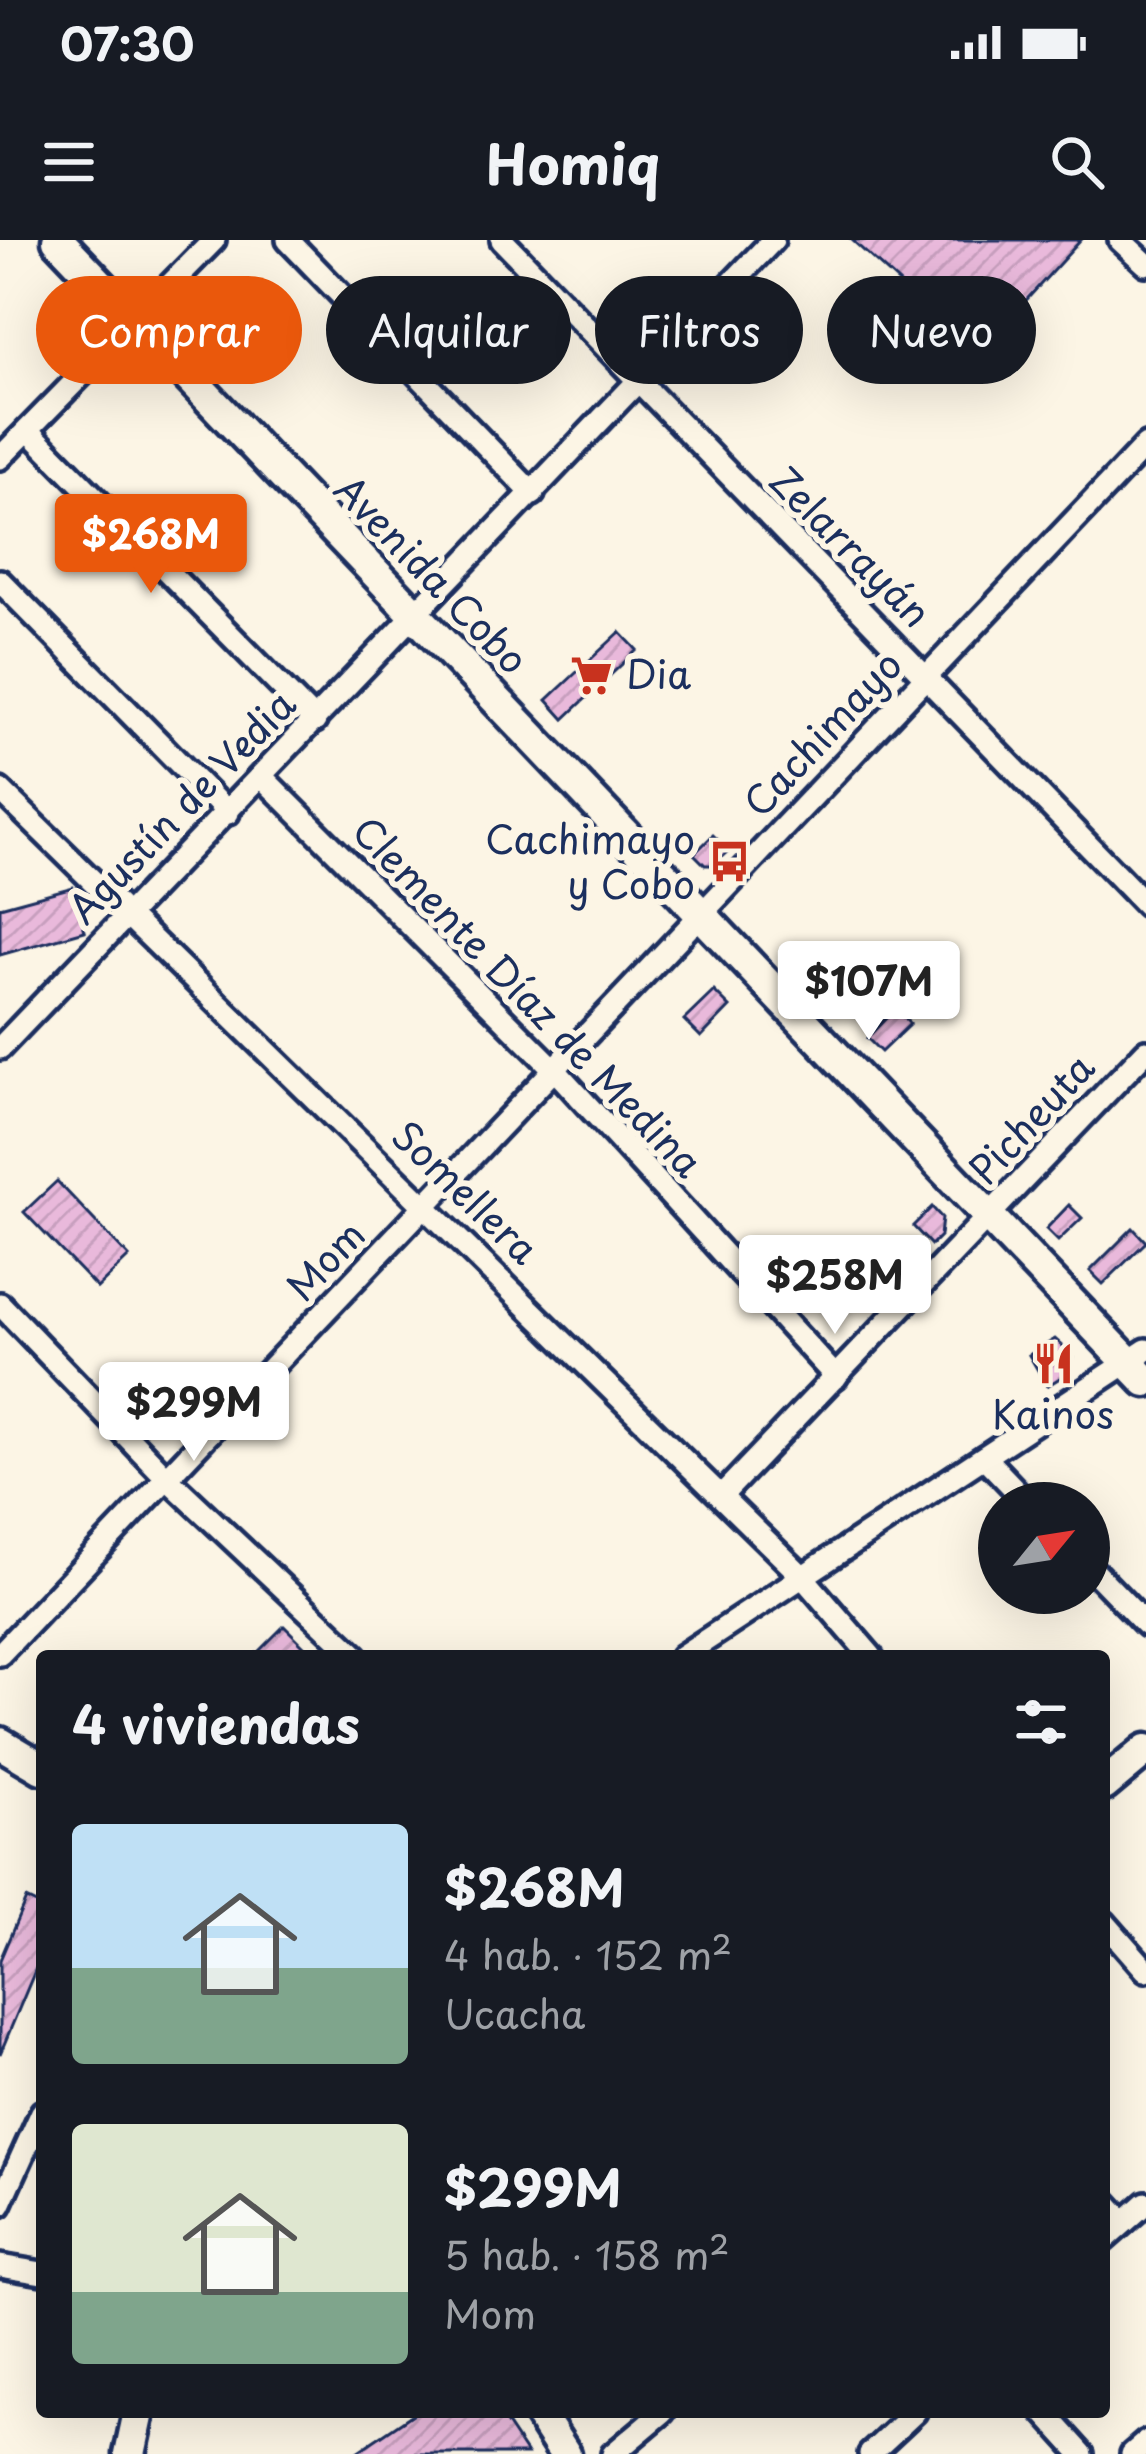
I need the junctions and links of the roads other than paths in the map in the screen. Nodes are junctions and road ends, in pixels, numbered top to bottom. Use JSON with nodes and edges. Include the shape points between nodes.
{"nodes":[{"id":1,"x":58,"y":240,"type":"edge"},
{"id":2,"x":214,"y":240,"type":"edge"},
{"id":3,"x":288,"y":240,"type":"edge"},
{"id":4,"x":502,"y":240,"type":"edge"},
{"id":5,"x":773,"y":240,"type":"edge"},
{"id":6,"x":1120,"y":240,"type":"edge"},
{"id":7,"x":1146,"y":264,"type":"edge"},
{"id":8,"x":91,"y":276,"type":"edge"},
{"id":9,"x":179,"y":276,"type":"edge"},
{"id":10,"x":739,"y":276,"type":"edge"},
{"id":11,"x":595,"y":339,"type":"edge"},
{"id":12,"x":73,"y":384,"type":"edge"},
{"id":13,"x":194,"y":384,"type":"edge"},
{"id":14,"x":636,"y":384,"type":"edge"},
{"id":15,"x":638,"y":384,"type":"edge"},
{"id":16,"x":28,"y":430,"type":"junction"},
{"id":17,"x":1146,"y":446,"type":"edge"},
{"id":18,"x":0,"y":458,"type":"edge"},
{"id":19,"x":532,"y":494,"type":"junction"},
{"id":20,"x":0,"y":580,"type":"edge"},
{"id":21,"x":416,"y":615,"type":"junction"},
{"id":22,"x":927,"y":676,"type":"junction"},
{"id":23,"x":315,"y":721,"type":"junction"},
{"id":24,"x":260,"y":776,"type":"junction"},
{"id":25,"x":0,"y":790,"type":"edge"},
{"id":26,"x":227,"y":813,"type":"junction"},
{"id":27,"x":1146,"y":905,"type":"edge"},
{"id":28,"x":701,"y":915,"type":"junction"},
{"id":29,"x":128,"y":916,"type":"junction"},
{"id":30,"x":0,"y":1048,"type":"edge"},
{"id":31,"x":1146,"y":1052,"type":"edge"},
{"id":32,"x":555,"y":1070,"type":"junction"},
{"id":33,"x":427,"y":1205,"type":"junction"},
{"id":34,"x":989,"y":1217,"type":"junction"},
{"id":35,"x":0,"y":1304,"type":"edge"},
{"id":36,"x":1140,"y":1364,"type":"edge"},
{"id":37,"x":836,"y":1377,"type":"junction"},
{"id":38,"x":984,"y":1457,"type":"junction"},
{"id":39,"x":169,"y":1480,"type":"junction"},
{"id":40,"x":1008,"y":1482,"type":"edge"},
{"id":41,"x":721,"y":1496,"type":"junction"},
{"id":42,"x":802,"y":1576,"type":"junction"},
{"id":43,"x":1110,"y":1588,"type":"edge"},
{"id":44,"x":1146,"y":1625,"type":"edge"},
{"id":45,"x":350,"y":1650,"type":"edge"},
{"id":46,"x":691,"y":1650,"type":"edge"},
{"id":47,"x":866,"y":1650,"type":"edge"},
{"id":48,"x":0,"y":1654,"type":"edge"},
{"id":49,"x":0,"y":1743,"type":"edge"},
{"id":50,"x":1146,"y":1750,"type":"edge"},
{"id":51,"x":36,"y":1764,"type":"edge"},
{"id":52,"x":1110,"y":1780,"type":"edge"},
{"id":53,"x":1110,"y":1929,"type":"edge"},
{"id":54,"x":1146,"y":1970,"type":"edge"},
{"id":55,"x":36,"y":2125,"type":"edge"},
{"id":56,"x":1146,"y":2203,"type":"edge"},
{"id":57,"x":0,"y":2205,"type":"edge"},
{"id":58,"x":1110,"y":2207,"type":"edge"},
{"id":59,"x":1124,"y":2222,"type":"junction"},
{"id":60,"x":1110,"y":2235,"type":"edge"},
{"id":61,"x":0,"y":2266,"type":"edge"},
{"id":62,"x":36,"y":2272,"type":"edge"},
{"id":63,"x":138,"y":2418,"type":"edge"},
{"id":64,"x":542,"y":2418,"type":"edge"},
{"id":65,"x":656,"y":2418,"type":"edge"},
{"id":66,"x":908,"y":2418,"type":"edge"},
{"id":67,"x":1049,"y":2418,"type":"edge"},
{"id":68,"x":1146,"y":2442,"type":"edge"},
{"id":69,"x":130,"y":2454,"type":"edge"},
{"id":70,"x":565,"y":2454,"type":"edge"},
{"id":71,"x":613,"y":2454,"type":"edge"},
{"id":72,"x":869,"y":2454,"type":"edge"},
{"id":73,"x":1082,"y":2454,"type":"edge"},
{"id":74,"x":1132,"y":2454,"type":"edge"}],
"edges":[{"from":1,"to":8,"type":"main road","name":"Avenida Cobo"},
{"from":2,"to":9,"type":"street"},
{"from":3,"to":19,"type":"street"},
{"from":4,"to":11,"type":"street","name":"Zelarrayán"},
{"from":5,"to":10,"type":"street","name":"Agustín de Vedia"},
{"from":6,"to":7,"type":"street"},
{"from":12,"to":16,"type":"street"},
{"from":13,"to":21,"type":"main road","name":"Avenida Cobo"},
{"from":14,"to":19,"type":"street","name":"Agustín de Vedia"},
{"from":15,"to":22,"type":"street","name":"Zelarrayán"},
{"from":16,"to":18,"type":"street"},
{"from":16,"to":23,"type":"street"},
{"from":17,"to":22,"type":"street","name":"Cachimayo"},
{"from":19,"to":21,"type":"street","name":"Agustín de Vedia"},
{"from":20,"to":26,"type":"street"},
{"from":21,"to":23,"type":"street","name":"Agustín de Vedia"},
{"from":21,"to":28,"type":"main road","name":"Avenida Cobo"},
{"from":22,"to":27,"type":"street","name":"Zelarrayán"},
{"from":22,"to":28,"type":"street","name":"Cachimayo"},
{"from":23,"to":24,"type":"street","name":"Agustín de Vedia"},
{"from":24,"to":26,"type":"street","name":"Agustín de Vedia"},
{"from":24,"to":32,"type":"street","name":"Clemente Díaz de Medina"},
{"from":25,"to":29,"type":"street","name":"Somellera"},
{"from":26,"to":29,"type":"street","name":"Agustín de Vedia"},
{"from":28,"to":32,"type":"street","name":"Mom"},
{"from":28,"to":34,"type":"main road","name":"Avenida Cobo"},
{"from":29,"to":30,"type":"street","name":"Agustín de Vedia"},
{"from":29,"to":33,"type":"street","name":"Somellera"},
{"from":31,"to":34,"type":"street","name":"Picheuta"},
{"from":32,"to":33,"type":"street","name":"Mom"},
{"from":32,"to":37,"type":"street","name":"Clemente Díaz de Medina"},
{"from":33,"to":39,"type":"street","name":"Mom"},
{"from":33,"to":41,"type":"street","name":"Somellera"},
{"from":34,"to":36,"type":"main road","name":"Avenida Cobo"},
{"from":34,"to":37,"type":"street","name":"Picheuta"},
{"from":35,"to":39,"type":"street"},
{"from":36,"to":38,"type":"street"},
{"from":37,"to":41,"type":"street","name":"Picheuta"},
{"from":38,"to":40,"type":"street"},
{"from":38,"to":42,"type":"street"},
{"from":39,"to":45,"type":"street"},
{"from":39,"to":48,"type":"street","name":"Mom"},
{"from":41,"to":42,"type":"street","name":"Somellera"},
{"from":42,"to":46,"type":"street"},
{"from":42,"to":47,"type":"street","name":"Somellera"},
{"from":43,"to":44,"type":"street"},
{"from":49,"to":51,"type":"main road"},
{"from":50,"to":52,"type":"main road"},
{"from":53,"to":54,"type":"street"},
{"from":55,"to":57,"type":"street"},
{"from":56,"to":59,"type":"street"},
{"from":58,"to":59,"type":"street"},
{"from":59,"to":60,"type":"street"},
{"from":61,"to":62,"type":"street"},
{"from":63,"to":69,"type":"main road"},
{"from":64,"to":70,"type":"main road"},
{"from":65,"to":71,"type":"street"},
{"from":66,"to":72,"type":"street"},
{"from":67,"to":73,"type":"street"},
{"from":68,"to":74,"type":"street"}]}
